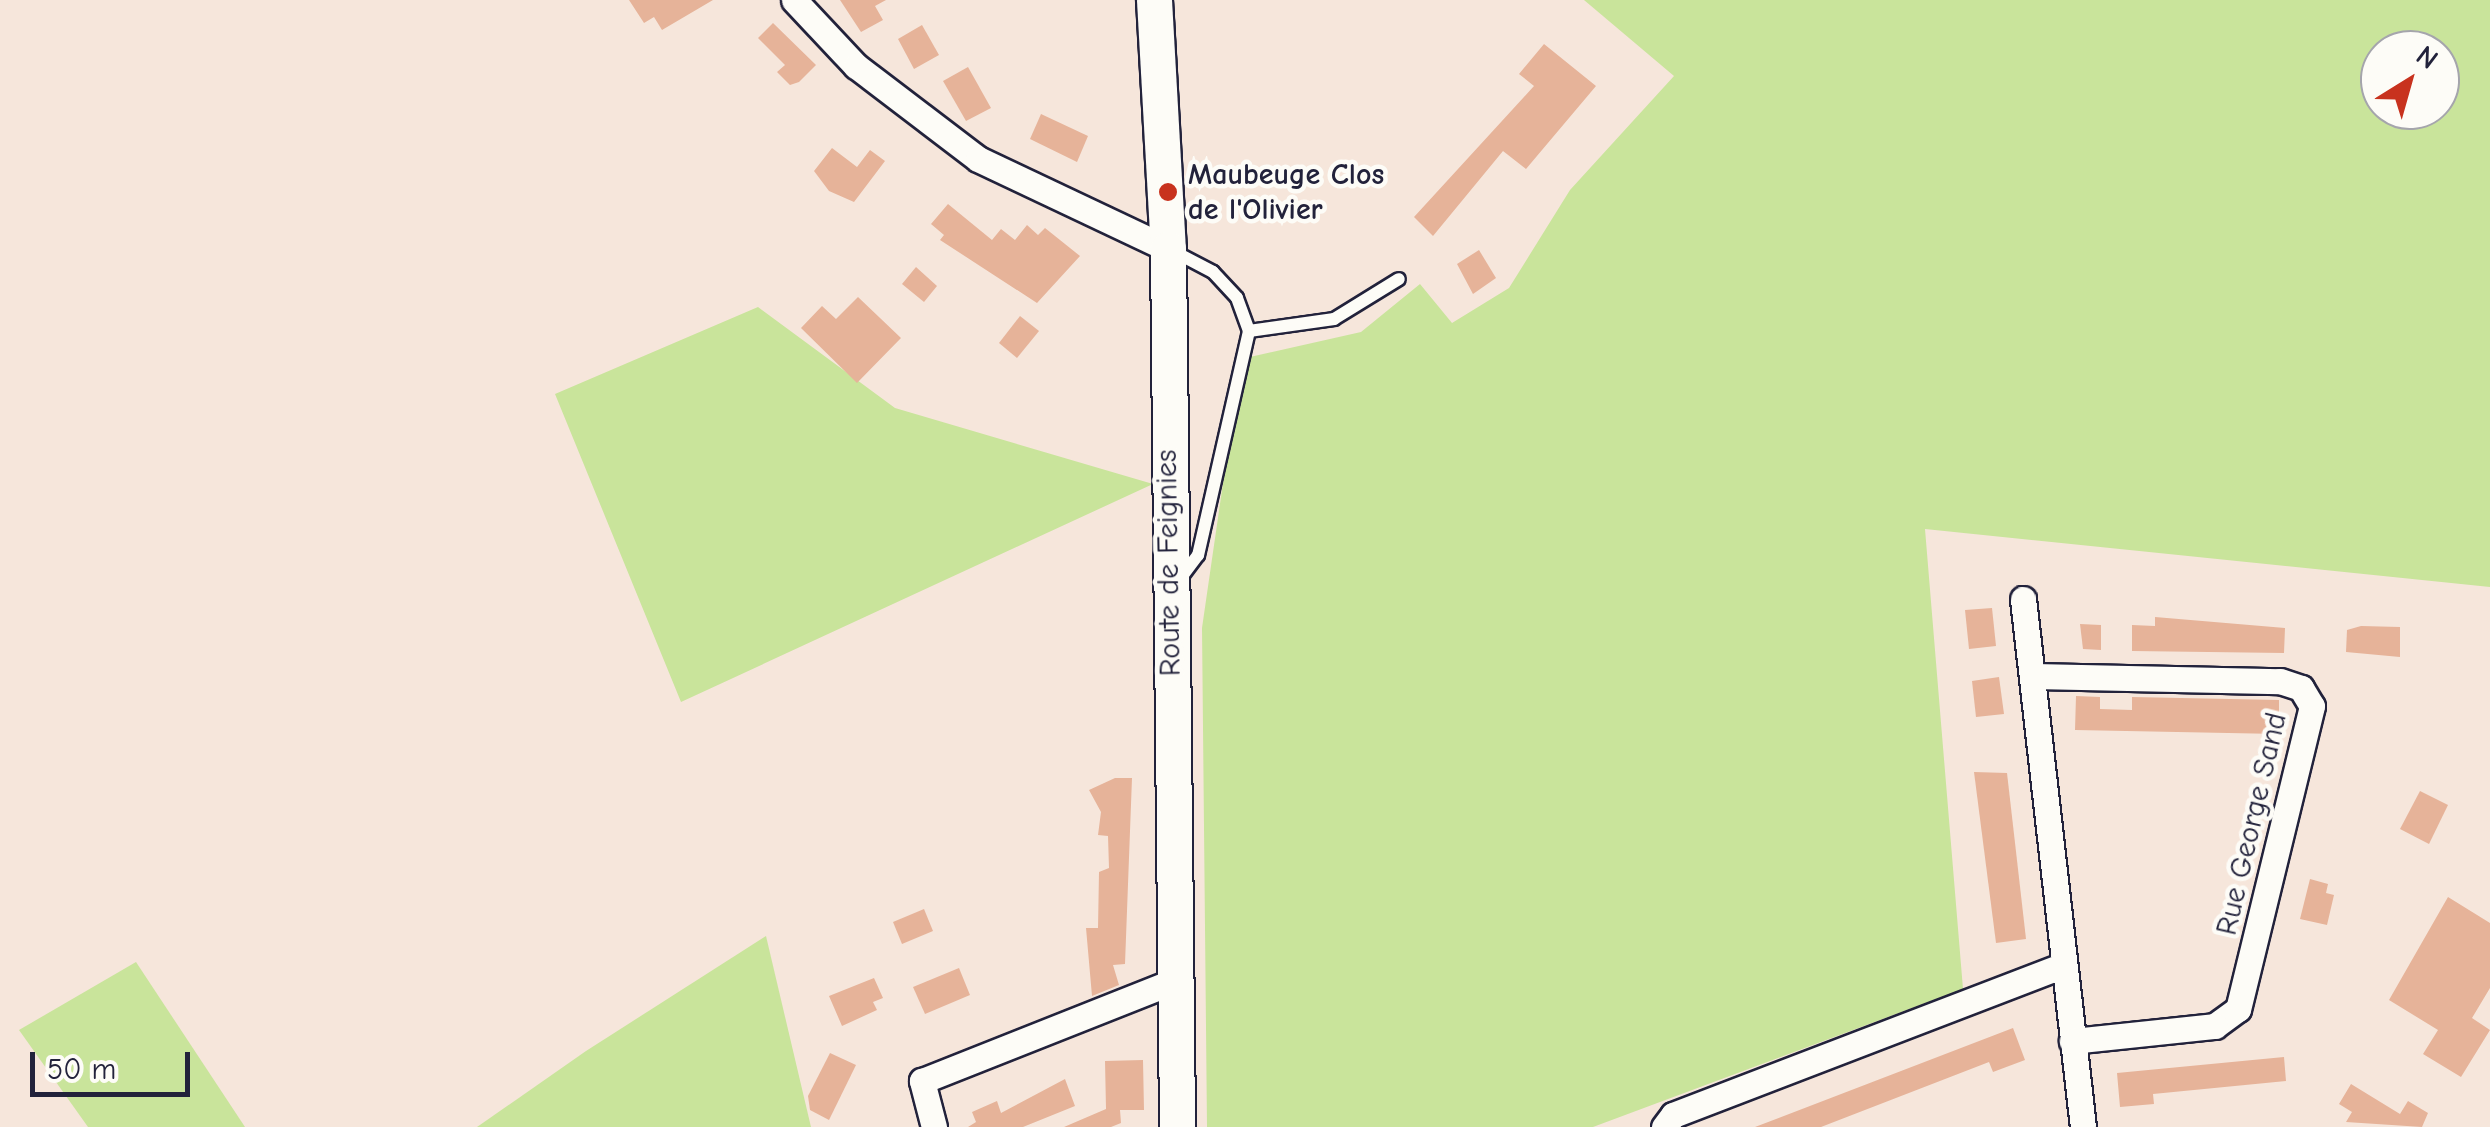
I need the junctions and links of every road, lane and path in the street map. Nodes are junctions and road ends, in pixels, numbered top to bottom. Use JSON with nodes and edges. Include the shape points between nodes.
{"nodes":[{"id":1,"x":794,"y":0,"type":"edge"},
{"id":2,"x":1154,"y":0,"type":"edge"},
{"id":3,"x":1168,"y":249,"type":"junction"},
{"id":4,"x":1399,"y":279,"type":"dead end"},
{"id":5,"x":1249,"y":331,"type":"junction"},
{"id":6,"x":1169,"y":591,"type":"junction"},
{"id":7,"x":2023,"y":600,"type":"dead end"},
{"id":8,"x":2034,"y":676,"type":"junction"},
{"id":9,"x":2064,"y":965,"type":"junction"},
{"id":10,"x":1174,"y":981,"type":"junction"},
{"id":11,"x":2072,"y":1040,"type":"junction"},
{"id":12,"x":934,"y":1127,"type":"edge"},
{"id":13,"x":1176,"y":1127,"type":"edge"},
{"id":14,"x":1664,"y":1127,"type":"edge"},
{"id":15,"x":2083,"y":1127,"type":"edge"}],
"edges":[{"from":1,"to":3,"type":"street","via":[[856,66],[978,159]]},
{"from":2,"to":3,"type":"street","name":"Route de Feignies"},
{"from":3,"to":5,"type":"lane","via":[[1212,272],[1237,298]]},
{"from":3,"to":6,"type":"street","name":"Route de Feignies"},
{"from":4,"to":5,"type":"lane","via":[[1334,319]]},
{"from":5,"to":6,"type":"lane","via":[[1198,555]]},
{"from":6,"to":10,"type":"street","name":"Route de Feignies"},
{"from":7,"to":8,"type":"street"},
{"from":8,"to":9,"type":"street"},
{"from":8,"to":11,"type":"street","name":"Rue George Sand","via":[[2280,681],[2300,688],[2312,706],[2238,1009],[2215,1026]]},
{"from":9,"to":11,"type":"street"},
{"from":9,"to":14,"type":"street","via":[[1673,1115]]},
{"from":10,"to":12,"type":"street","via":[[922,1080]]},
{"from":10,"to":13,"type":"street","name":"Route de Feignies"},
{"from":11,"to":15,"type":"street"}]}
